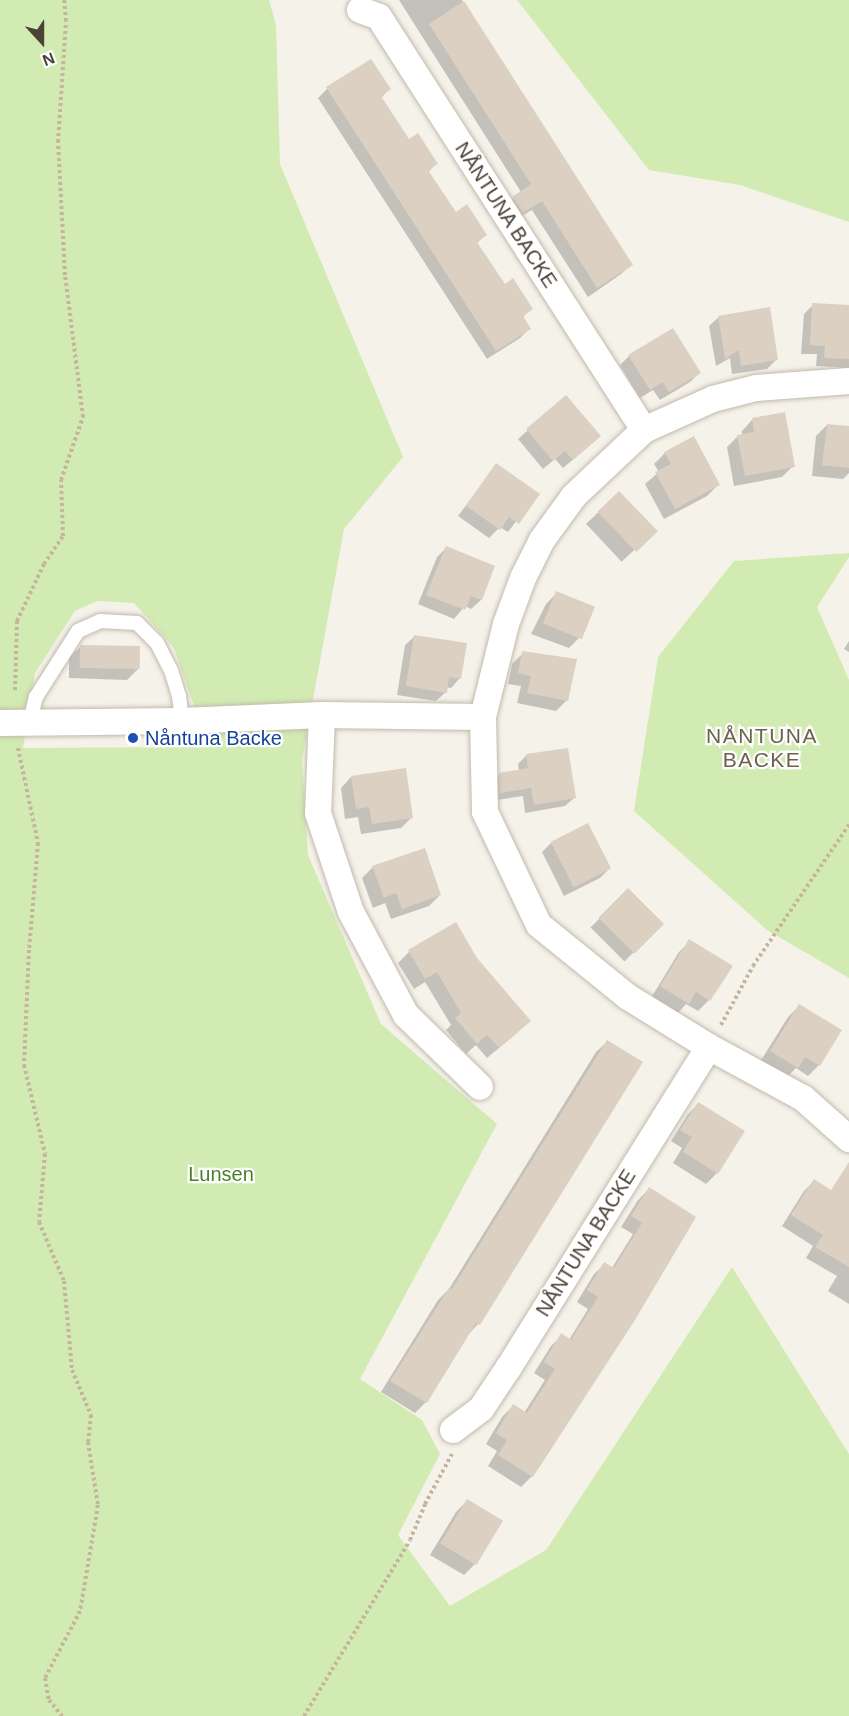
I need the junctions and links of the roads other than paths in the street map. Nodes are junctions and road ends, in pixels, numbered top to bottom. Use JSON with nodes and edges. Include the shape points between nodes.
{"nodes":[{"id":1,"x":360,"y":10,"type":"dead end"},
{"id":2,"x":849,"y":381,"type":"edge"},
{"id":3,"x":644,"y":430,"type":"junction"},
{"id":4,"x":322,"y":715,"type":"junction"},
{"id":5,"x":483,"y":717,"type":"junction"},
{"id":6,"x":182,"y":721,"type":"junction"},
{"id":7,"x":14,"y":723,"type":"edge"},
{"id":8,"x":709,"y":1047,"type":"junction"},
{"id":9,"x":480,"y":1087,"type":"dead end"},
{"id":10,"x":849,"y":1139,"type":"edge"},
{"id":11,"x":453,"y":1430,"type":"road end"}],
"edges":[{"from":1,"to":3,"type":"street","name":"NÅNTUNA BACKE","via":[[379,17]]},
{"from":2,"to":3,"type":"street","via":[[756,388],[713,399]]},
{"from":3,"to":5,"type":"street","via":[[574,496],[542,540],[506,624]]},
{"from":4,"to":5,"type":"street"},
{"from":4,"to":6,"type":"street"},
{"from":4,"to":9,"type":"street","via":[[318,813],[351,912],[406,1015]]},
{"from":5,"to":8,"type":"street","via":[[485,812],[539,925],[628,998]]},
{"from":6,"to":7,"type":"street"},
{"from":6,"to":7,"type":"lane","via":[[171,670],[157,643],[137,623],[100,621],[78,631],[36,697]]},
{"from":8,"to":10,"type":"street","via":[[803,1098]]},
{"from":8,"to":11,"type":"street","name":"NÅNTUNA BACKE","via":[[498,1384],[481,1409]]}]}
